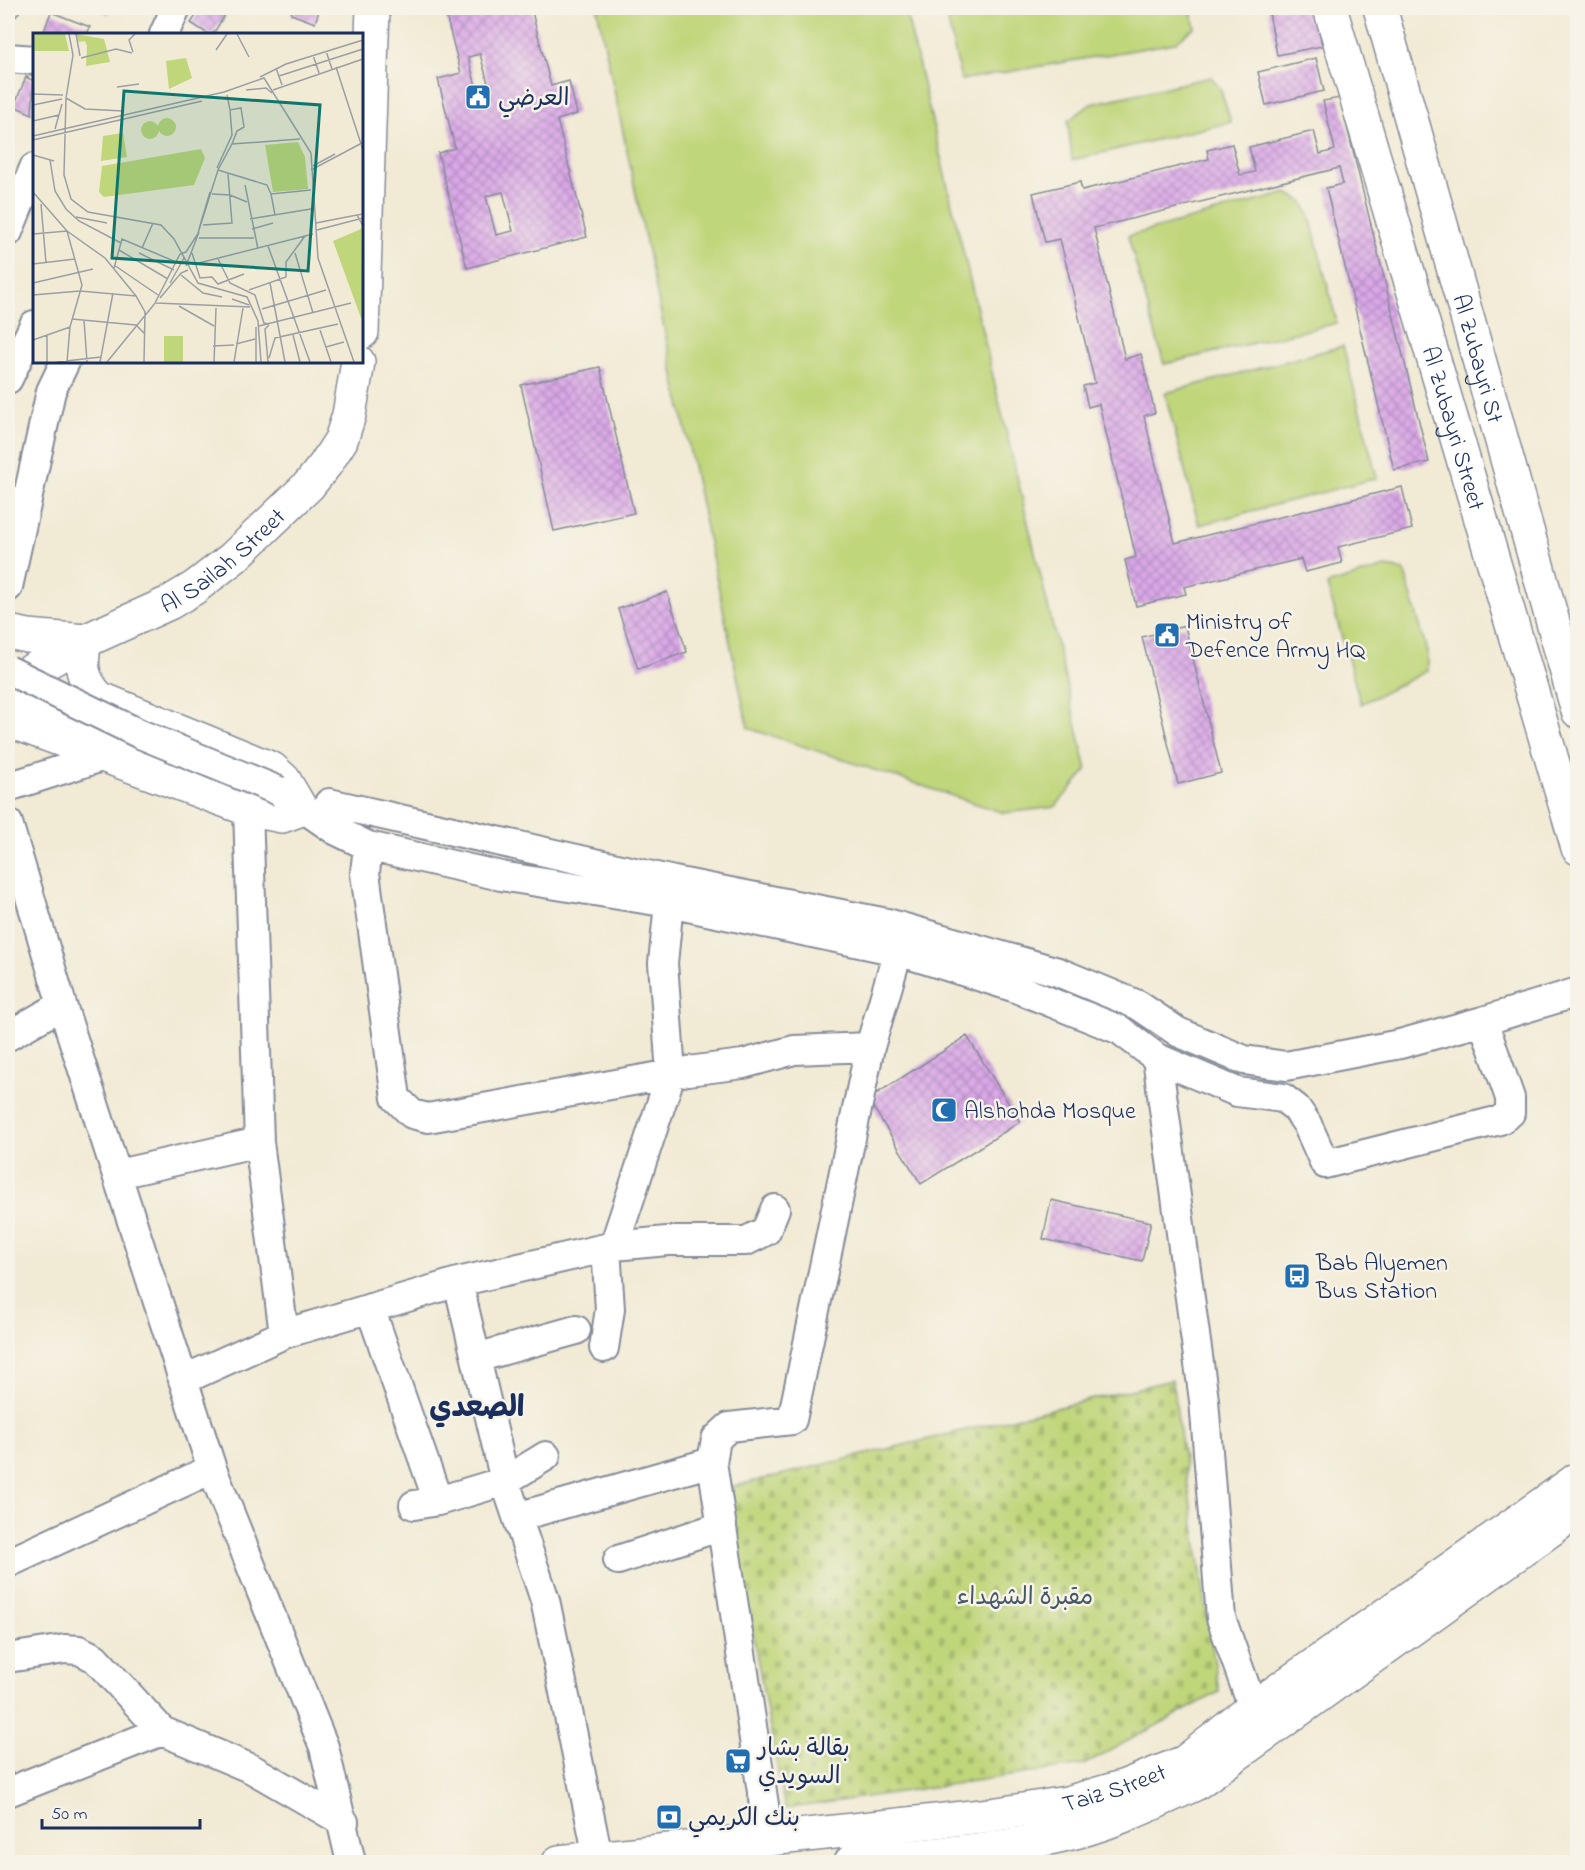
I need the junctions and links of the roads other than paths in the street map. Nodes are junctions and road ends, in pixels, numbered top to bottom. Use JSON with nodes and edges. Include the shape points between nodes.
{"nodes":[{"id":1,"x":176,"y":8,"type":"edge"},
{"id":2,"x":374,"y":8,"type":"edge"},
{"id":3,"x":1330,"y":8,"type":"edge"},
{"id":4,"x":1389,"y":18,"type":"edge"},
{"id":5,"x":164,"y":33,"type":"edge"},
{"id":6,"x":8,"y":58,"type":"edge"},
{"id":7,"x":33,"y":60,"type":"edge"},
{"id":8,"x":33,"y":170,"type":"edge"},
{"id":9,"x":1397,"y":231,"type":"junction"},
{"id":10,"x":8,"y":232,"type":"edge"},
{"id":11,"x":1445,"y":241,"type":"junction"},
{"id":12,"x":363,"y":305,"type":"edge"},
{"id":13,"x":33,"y":327,"type":"edge"},
{"id":14,"x":65,"y":363,"type":"edge"},
{"id":15,"x":355,"y":363,"type":"edge"},
{"id":16,"x":8,"y":379,"type":"edge"},
{"id":17,"x":8,"y":587,"type":"edge"},
{"id":18,"x":8,"y":632,"type":"edge"},
{"id":19,"x":85,"y":641,"type":"junction"},
{"id":20,"x":8,"y":670,"type":"edge"},
{"id":21,"x":8,"y":686,"type":"edge"},
{"id":22,"x":1578,"y":711,"type":"edge"},
{"id":23,"x":8,"y":720,"type":"edge"},
{"id":24,"x":105,"y":756,"type":"junction"},
{"id":25,"x":8,"y":787,"type":"edge"},
{"id":26,"x":286,"y":803,"type":"junction"},
{"id":27,"x":8,"y":823,"type":"edge"},
{"id":28,"x":368,"y":846,"type":"junction"},
{"id":29,"x":1578,"y":848,"type":"edge"},
{"id":30,"x":669,"y":903,"type":"junction"},
{"id":31,"x":897,"y":951,"type":"junction"},
{"id":32,"x":1578,"y":993,"type":"edge"},
{"id":33,"x":62,"y":1005,"type":"junction"},
{"id":34,"x":1483,"y":1021,"type":"junction"},
{"id":35,"x":8,"y":1036,"type":"edge"},
{"id":36,"x":870,"y":1047,"type":"junction"},
{"id":37,"x":1157,"y":1058,"type":"junction"},
{"id":38,"x":671,"y":1074,"type":"junction"},
{"id":39,"x":259,"y":1142,"type":"junction"},
{"id":40,"x":118,"y":1174,"type":"junction"},
{"id":41,"x":775,"y":1209,"type":"dead end"},
{"id":42,"x":610,"y":1247,"type":"junction"},
{"id":43,"x":458,"y":1282,"type":"junction"},
{"id":44,"x":370,"y":1308,"type":"junction"},
{"id":45,"x":576,"y":1330,"type":"dead end"},
{"id":46,"x":284,"y":1334,"type":"junction"},
{"id":47,"x":604,"y":1348,"type":"dead end"},
{"id":48,"x":476,"y":1358,"type":"junction"},
{"id":49,"x":183,"y":1380,"type":"junction"},
{"id":50,"x":546,"y":1456,"type":"dead end"},
{"id":51,"x":712,"y":1462,"type":"junction"},
{"id":52,"x":212,"y":1469,"type":"junction"},
{"id":53,"x":1578,"y":1479,"type":"edge"},
{"id":54,"x":505,"y":1481,"type":"junction"},
{"id":55,"x":1578,"y":1510,"type":"edge"},
{"id":56,"x":517,"y":1517,"type":"junction"},
{"id":57,"x":722,"y":1526,"type":"junction"},
{"id":58,"x":618,"y":1560,"type":"dead end"},
{"id":59,"x":8,"y":1563,"type":"edge"},
{"id":60,"x":8,"y":1658,"type":"edge"},
{"id":61,"x":1253,"y":1708,"type":"junction"},
{"id":62,"x":162,"y":1731,"type":"junction"},
{"id":63,"x":8,"y":1792,"type":"edge"},
{"id":64,"x":976,"y":1817,"type":"junction"},
{"id":65,"x":344,"y":1822,"type":"junction"},
{"id":66,"x":769,"y":1839,"type":"junction"},
{"id":67,"x":996,"y":1856,"type":"edge"},
{"id":68,"x":598,"y":1857,"type":"junction"},
{"id":69,"x":903,"y":1860,"type":"edge"},
{"id":70,"x":351,"y":1863,"type":"edge"},
{"id":71,"x":559,"y":1863,"type":"edge"},
{"id":72,"x":851,"y":1863,"type":"edge"}],
"edges":[{"from":1,"to":5,"type":"street"},
{"from":2,"to":12,"type":"main road"},
{"from":3,"to":9,"type":"main road","name":"Al Zubayri Street"},
{"from":4,"to":11,"type":"main road","name":"Al Zubayri St"},
{"from":6,"to":7,"type":"street"},
{"from":8,"to":10,"type":"street"},
{"from":9,"to":11,"type":"main road","via":[[1416,258],[1425,262],[1441,252]]},
{"from":9,"to":29,"type":"main road","name":"Al Zubayri Street","via":[[1433,367]]},
{"from":11,"to":22,"type":"main road","name":"Al Zubayri St"},
{"from":13,"to":16,"type":"street"},
{"from":14,"to":17,"type":"street","via":[[51,391]]},
{"from":15,"to":19,"type":"main road","name":"Al Sailah Street","via":[[349,415],[341,440],[309,485],[232,558],[194,588]]},
{"from":18,"to":19,"type":"main road"},
{"from":19,"to":21,"type":"main road","name":"Al Sailah Street"},
{"from":19,"to":26,"type":"main road","via":[[80,667],[99,698],[272,769],[284,780]]},
{"from":20,"to":26,"type":"street","bridge":true},
{"from":21,"to":26,"type":"street","via":[[134,749]]},
{"from":23,"to":24,"type":"main road"},
{"from":24,"to":25,"type":"street"},
{"from":24,"to":26,"type":"main road"},
{"from":26,"to":28,"type":"street"},
{"from":26,"to":34,"type":"street","via":[[899,927],[1058,972],[1138,1005],[1178,1032],[1244,1060],[1286,1066],[1400,1044]]},
{"from":26,"to":39,"type":"street"},
{"from":27,"to":33,"type":"street"},
{"from":28,"to":30,"type":"street","via":[[501,876]]},
{"from":28,"to":38,"type":"street","via":[[365,873],[396,1098],[412,1114],[428,1119]]},
{"from":30,"to":31,"type":"street"},
{"from":30,"to":38,"type":"street","via":[[663,963]]},
{"from":31,"to":36,"type":"street"},
{"from":31,"to":37,"type":"street","via":[[1013,987],[1120,1030]]},
{"from":32,"to":34,"type":"street"},
{"from":33,"to":35,"type":"street"},
{"from":33,"to":40,"type":"street"},
{"from":34,"to":37,"type":"street","via":[[1510,1098],[1510,1113],[1500,1120],[1325,1164],[1307,1124],[1283,1098],[1237,1092]]},
{"from":36,"to":38,"type":"street","via":[[794,1050],[743,1064]]},
{"from":36,"to":51,"type":"street","via":[[792,1420],[729,1426],[716,1439]]},
{"from":37,"to":61,"type":"street","via":[[1204,1400],[1221,1618]]},
{"from":38,"to":42,"type":"street"},
{"from":39,"to":40,"type":"street"},
{"from":39,"to":46,"type":"street"},
{"from":40,"to":49,"type":"street"},
{"from":41,"to":42,"type":"street","via":[[766,1231],[746,1241],[667,1241]]},
{"from":42,"to":43,"type":"street"},
{"from":42,"to":47,"type":"street","via":[[610,1309]]},
{"from":43,"to":44,"type":"street"},
{"from":43,"to":48,"type":"street"},
{"from":44,"to":46,"type":"street"},
{"from":44,"to":54,"type":"street","via":[[426,1503]]},
{"from":45,"to":48,"type":"street"},
{"from":46,"to":49,"type":"street"},
{"from":48,"to":54,"type":"street"},
{"from":49,"to":52,"type":"street"},
{"from":50,"to":54,"type":"street"},
{"from":51,"to":56,"type":"street"},
{"from":51,"to":57,"type":"street"},
{"from":52,"to":59,"type":"street"},
{"from":52,"to":65,"type":"street","via":[[324,1747]]},
{"from":53,"to":61,"type":"main road","name":"Taiz Street"},
{"from":54,"to":56,"type":"street"},
{"from":55,"to":67,"type":"main road","name":"Taiz Street","via":[[1195,1784],[1115,1819]]},
{"from":56,"to":68,"type":"street","via":[[545,1600]]},
{"from":57,"to":58,"type":"street"},
{"from":57,"to":66,"type":"street"},
{"from":60,"to":62,"type":"street","via":[[79,1650],[95,1658]]},
{"from":61,"to":64,"type":"main road","name":"Taiz Street","via":[[1185,1762],[1125,1786],[1067,1803]]},
{"from":62,"to":63,"type":"street"},
{"from":62,"to":65,"type":"street","via":[[252,1769]]},
{"from":64,"to":66,"type":"main road","name":"Taiz Street"},
{"from":64,"to":67,"type":"street"},
{"from":65,"to":70,"type":"street"},
{"from":66,"to":68,"type":"main road","name":"Taiz Street"},
{"from":67,"to":69,"type":"main road","name":"Taiz Street"},
{"from":68,"to":71,"type":"main road","name":"Taiz Street"},
{"from":69,"to":72,"type":"main road","name":"Taiz Street"}]}
